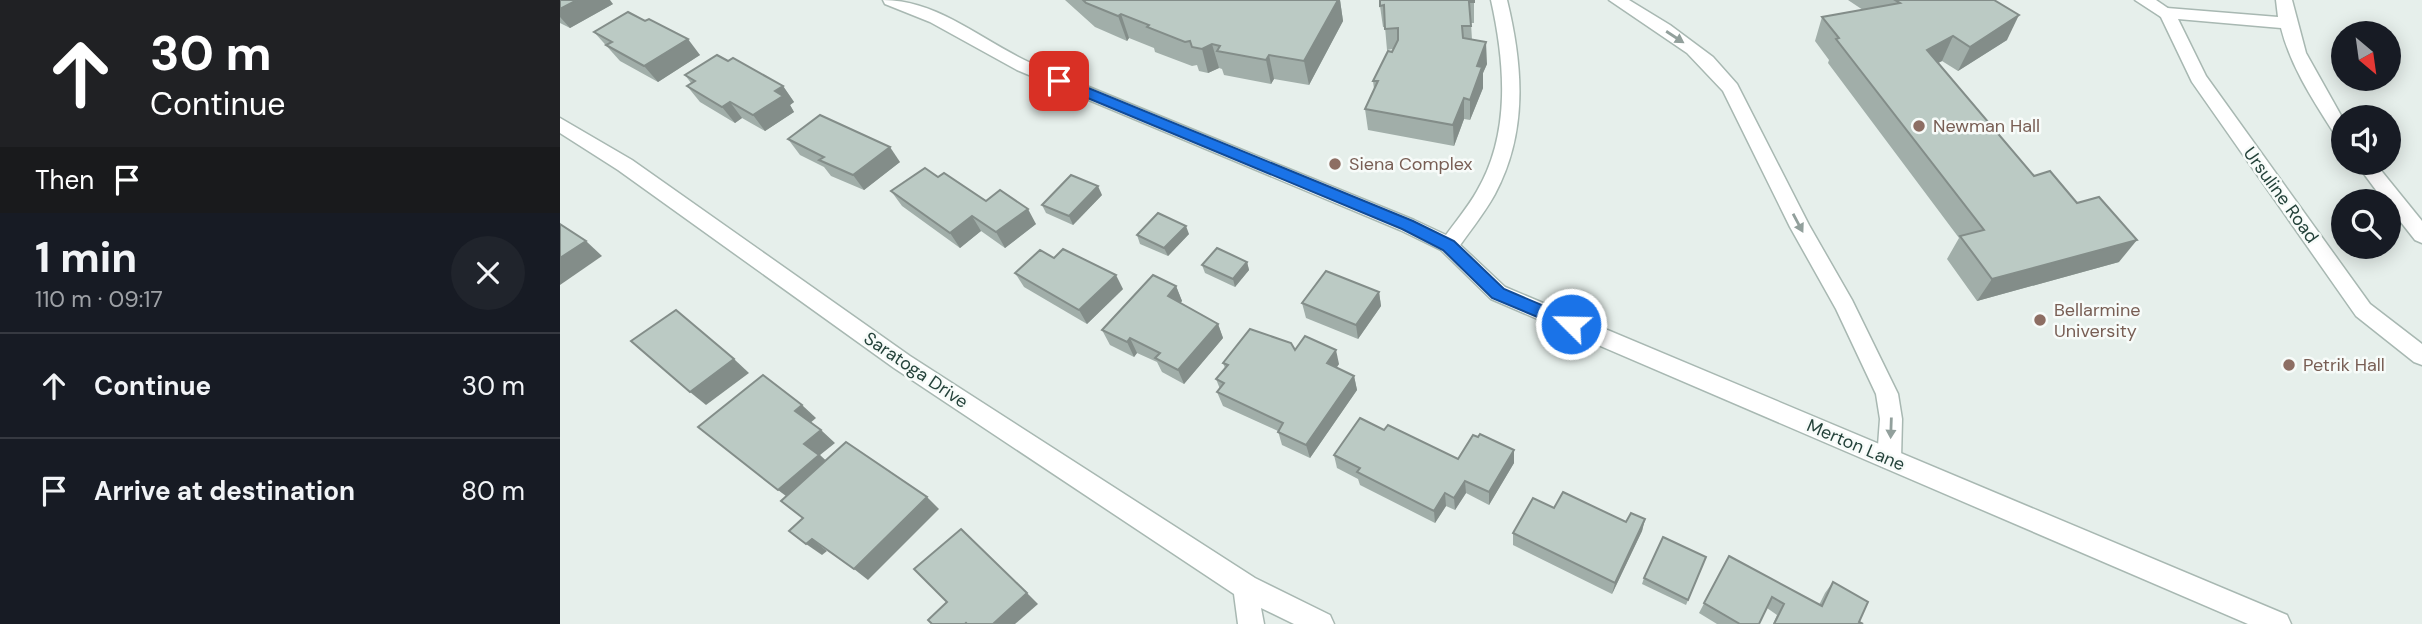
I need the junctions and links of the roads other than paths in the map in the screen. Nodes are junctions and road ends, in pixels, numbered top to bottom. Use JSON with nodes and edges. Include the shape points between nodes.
{"nodes":[{"id":1,"x":891,"y":0,"type":"edge"},
{"id":2,"x":1499,"y":0,"type":"edge"},
{"id":3,"x":1617,"y":0,"type":"edge"},
{"id":4,"x":2143,"y":0,"type":"edge"},
{"id":5,"x":2284,"y":0,"type":"edge"},
{"id":6,"x":2167,"y":13,"type":"junction"},
{"id":7,"x":2286,"y":23,"type":"junction"},
{"id":8,"x":2331,"y":115,"type":"edge"},
{"id":9,"x":560,"y":124,"type":"edge"},
{"id":10,"x":2374,"y":175,"type":"edge"},
{"id":11,"x":2422,"y":235,"type":"edge"},
{"id":12,"x":1449,"y":246,"type":"junction"},
{"id":13,"x":2418,"y":349,"type":"edge"},
{"id":14,"x":1889,"y":459,"type":"junction"},
{"id":15,"x":1246,"y":587,"type":"junction"},
{"id":16,"x":1251,"y":624,"type":"edge"},
{"id":17,"x":1321,"y":624,"type":"edge"},
{"id":18,"x":2278,"y":624,"type":"edge"}],
"edges":[{"from":1,"to":12,"type":"street","name":"Merton Lane","via":[[936,18],[1023,66]]},
{"from":2,"to":12,"type":"street","via":[[1513,66],[1501,159],[1486,192]]},
{"from":3,"to":14,"type":"street","one_way":true,"via":[[1695,50],[1731,88],[1887,394]]},
{"from":4,"to":6,"type":"street"},
{"from":5,"to":7,"type":"street"},
{"from":6,"to":7,"type":"street"},
{"from":6,"to":13,"type":"street","name":"Ursuline Road","via":[[2198,78],[2364,310]]},
{"from":7,"to":8,"type":"street","via":[[2310,83]]},
{"from":9,"to":15,"type":"street","name":"Saratoga Drive","via":[[902,362]]},
{"from":10,"to":11,"type":"street"},
{"from":12,"to":14,"type":"street","name":"Merton Lane","via":[[1498,293]]},
{"from":14,"to":18,"type":"street","name":"Merton Lane"},
{"from":15,"to":16,"type":"street"},
{"from":15,"to":17,"type":"street","name":"Saratoga Drive"}]}
